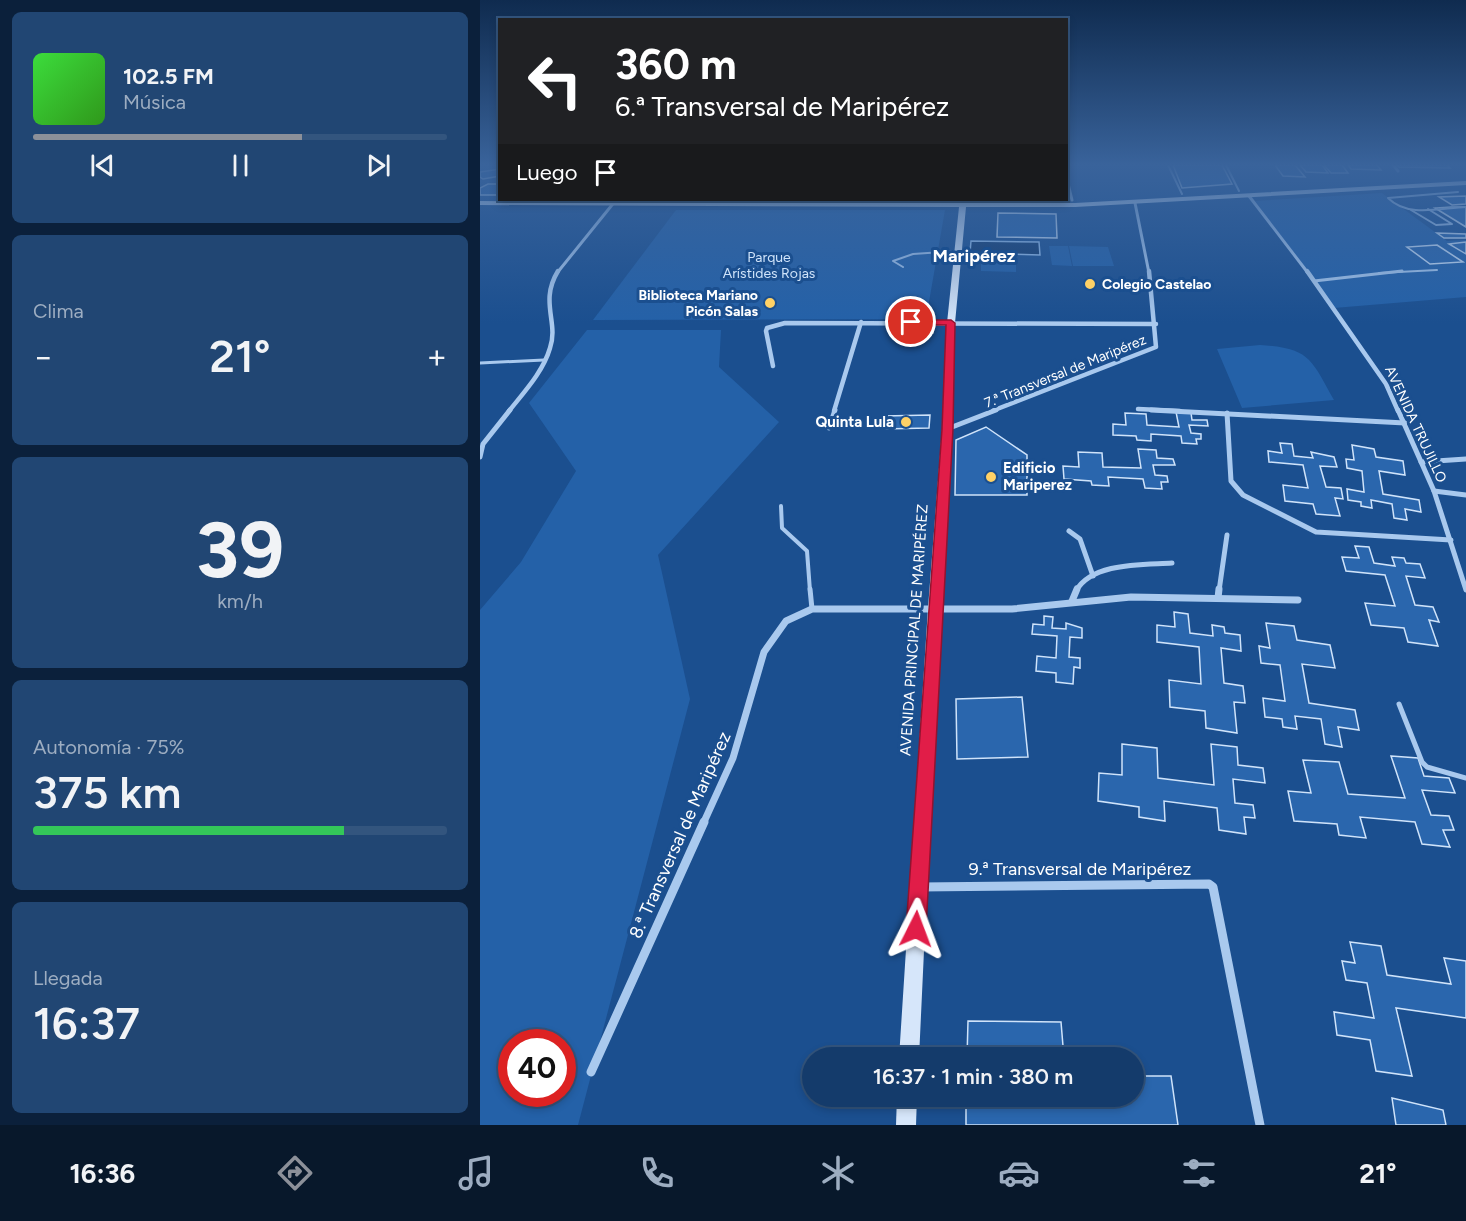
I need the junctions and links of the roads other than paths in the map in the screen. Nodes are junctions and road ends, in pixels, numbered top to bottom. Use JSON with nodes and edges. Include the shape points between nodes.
{"nodes":[{"id":1,"x":601,"y":218,"type":"edge"},
{"id":2,"x":964,"y":218,"type":"edge"},
{"id":3,"x":1138,"y":218,"type":"edge"},
{"id":4,"x":1265,"y":218,"type":"edge"},
{"id":5,"x":1424,"y":218,"type":"edge"},
{"id":6,"x":1442,"y":218,"type":"edge"},
{"id":7,"x":957,"y":251,"type":"junction"},
{"id":8,"x":903,"y":267,"type":"dead end"},
{"id":9,"x":1437,"y":270,"type":"dead end"},
{"id":10,"x":1314,"y":281,"type":"junction"},
{"id":11,"x":861,"y":322,"type":"junction"},
{"id":12,"x":951,"y":323,"type":"junction"},
{"id":13,"x":1156,"y":324,"type":"junction"},
{"id":14,"x":544,"y":360,"type":"junction"},
{"id":15,"x":480,"y":363,"type":"edge"},
{"id":16,"x":773,"y":366,"type":"dead end"},
{"id":17,"x":1138,"y":409,"type":"dead end"},
{"id":18,"x":1227,"y":413,"type":"junction"},
{"id":19,"x":1405,"y":423,"type":"junction"},
{"id":20,"x":829,"y":428,"type":"dead end"},
{"id":21,"x":947,"y":429,"type":"junction"},
{"id":22,"x":480,"y":457,"type":"edge"},
{"id":23,"x":1466,"y":459,"type":"edge"},
{"id":24,"x":1421,"y":462,"type":"junction"},
{"id":25,"x":1434,"y":492,"type":"junction"},
{"id":26,"x":1466,"y":495,"type":"edge"},
{"id":27,"x":780,"y":506,"type":"dead end"},
{"id":28,"x":1069,"y":531,"type":"dead end"},
{"id":29,"x":1227,"y":535,"type":"dead end"},
{"id":30,"x":1451,"y":540,"type":"junction"},
{"id":31,"x":1172,"y":563,"type":"dead end"},
{"id":32,"x":1093,"y":576,"type":"junction"},
{"id":33,"x":1466,"y":590,"type":"edge"},
{"id":34,"x":1218,"y":598,"type":"junction"},
{"id":35,"x":1298,"y":600,"type":"dead end"},
{"id":36,"x":1072,"y":601,"type":"junction"},
{"id":37,"x":934,"y":608,"type":"junction"},
{"id":38,"x":812,"y":609,"type":"junction"},
{"id":39,"x":1399,"y":704,"type":"dead end"},
{"id":40,"x":1466,"y":778,"type":"edge"},
{"id":41,"x":919,"y":886,"type":"junction"},
{"id":42,"x":910,"y":1047,"type":"edge"},
{"id":43,"x":591,"y":1072,"type":"dead end"},
{"id":44,"x":907,"y":1107,"type":"edge"},
{"id":45,"x":906,"y":1125,"type":"edge"},
{"id":46,"x":1260,"y":1125,"type":"edge"}],
"edges":[{"from":1,"to":14,"type":"street","via":[[549,286],[551,347]]},
{"from":2,"to":7,"type":"street","name":"AVENIDA PRINCIPAL DE MARIPÉREZ"},
{"from":3,"to":13,"type":"street","name":"7.ª Transversal de Maripérez"},
{"from":4,"to":10,"type":"street","name":"AVENIDA TRUJILLO"},
{"from":5,"to":6,"type":"lane","via":[[1436,225],[1452,224]]},
{"from":7,"to":8,"type":"lane","via":[[907,255],[893,261]]},
{"from":7,"to":12,"type":"street","name":"AVENIDA PRINCIPAL DE MARIPÉREZ"},
{"from":9,"to":10,"type":"lane"},
{"from":10,"to":19,"type":"street","name":"AVENIDA TRUJILLO","via":[[1375,365]]},
{"from":11,"to":12,"type":"street"},
{"from":11,"to":16,"type":"street","via":[[784,323],[767,328],[765,337]]},
{"from":11,"to":20,"type":"street"},
{"from":12,"to":13,"type":"street"},
{"from":12,"to":21,"type":"street","name":"AVENIDA PRINCIPAL DE MARIPÉREZ"},
{"from":13,"to":21,"type":"street","name":"7.ª Transversal de Maripérez","via":[[1156,346]]},
{"from":14,"to":15,"type":"lane"},
{"from":14,"to":22,"type":"street","via":[[534,380],[483,444]]},
{"from":17,"to":18,"type":"street"},
{"from":18,"to":19,"type":"street"},
{"from":18,"to":30,"type":"street","via":[[1232,481],[1243,495],[1316,532]]},
{"from":19,"to":24,"type":"street","name":"AVENIDA TRUJILLO"},
{"from":21,"to":37,"type":"street","name":"AVENIDA PRINCIPAL DE MARIPÉREZ"},
{"from":23,"to":24,"type":"street"},
{"from":24,"to":25,"type":"street","name":"AVENIDA TRUJILLO"},
{"from":25,"to":26,"type":"street"},
{"from":25,"to":30,"type":"street","name":"AVENIDA TRUJILLO"},
{"from":27,"to":38,"type":"lane","via":[[779,525],[783,534],[807,551]]},
{"from":28,"to":32,"type":"street","via":[[1080,538]]},
{"from":29,"to":34,"type":"street"},
{"from":30,"to":33,"type":"street","name":"AVENIDA TRUJILLO"},
{"from":31,"to":32,"type":"street"},
{"from":32,"to":36,"type":"street","via":[[1080,584]]},
{"from":34,"to":35,"type":"street","name":"8.ª Transversal de Maripérez"},
{"from":34,"to":36,"type":"street","name":"8.ª Transversal de Maripérez"},
{"from":36,"to":37,"type":"street","name":"8.ª Transversal de Maripérez","via":[[1012,609]]},
{"from":37,"to":38,"type":"street","name":"8.ª Transversal de Maripérez"},
{"from":37,"to":41,"type":"street","name":"AVENIDA PRINCIPAL DE MARIPÉREZ"},
{"from":38,"to":43,"type":"street","name":"8.ª Transversal de Maripérez","via":[[786,621],[764,652],[733,758]]},
{"from":39,"to":40,"type":"lane","via":[[1422,762]]},
{"from":41,"to":42,"type":"street","name":"AVENIDA PRINCIPAL DE MARIPÉREZ"},
{"from":41,"to":46,"type":"street","name":"9.ª Transversal de Maripérez","via":[[1209,884],[1213,887]]},
{"from":44,"to":45,"type":"street"}]}
